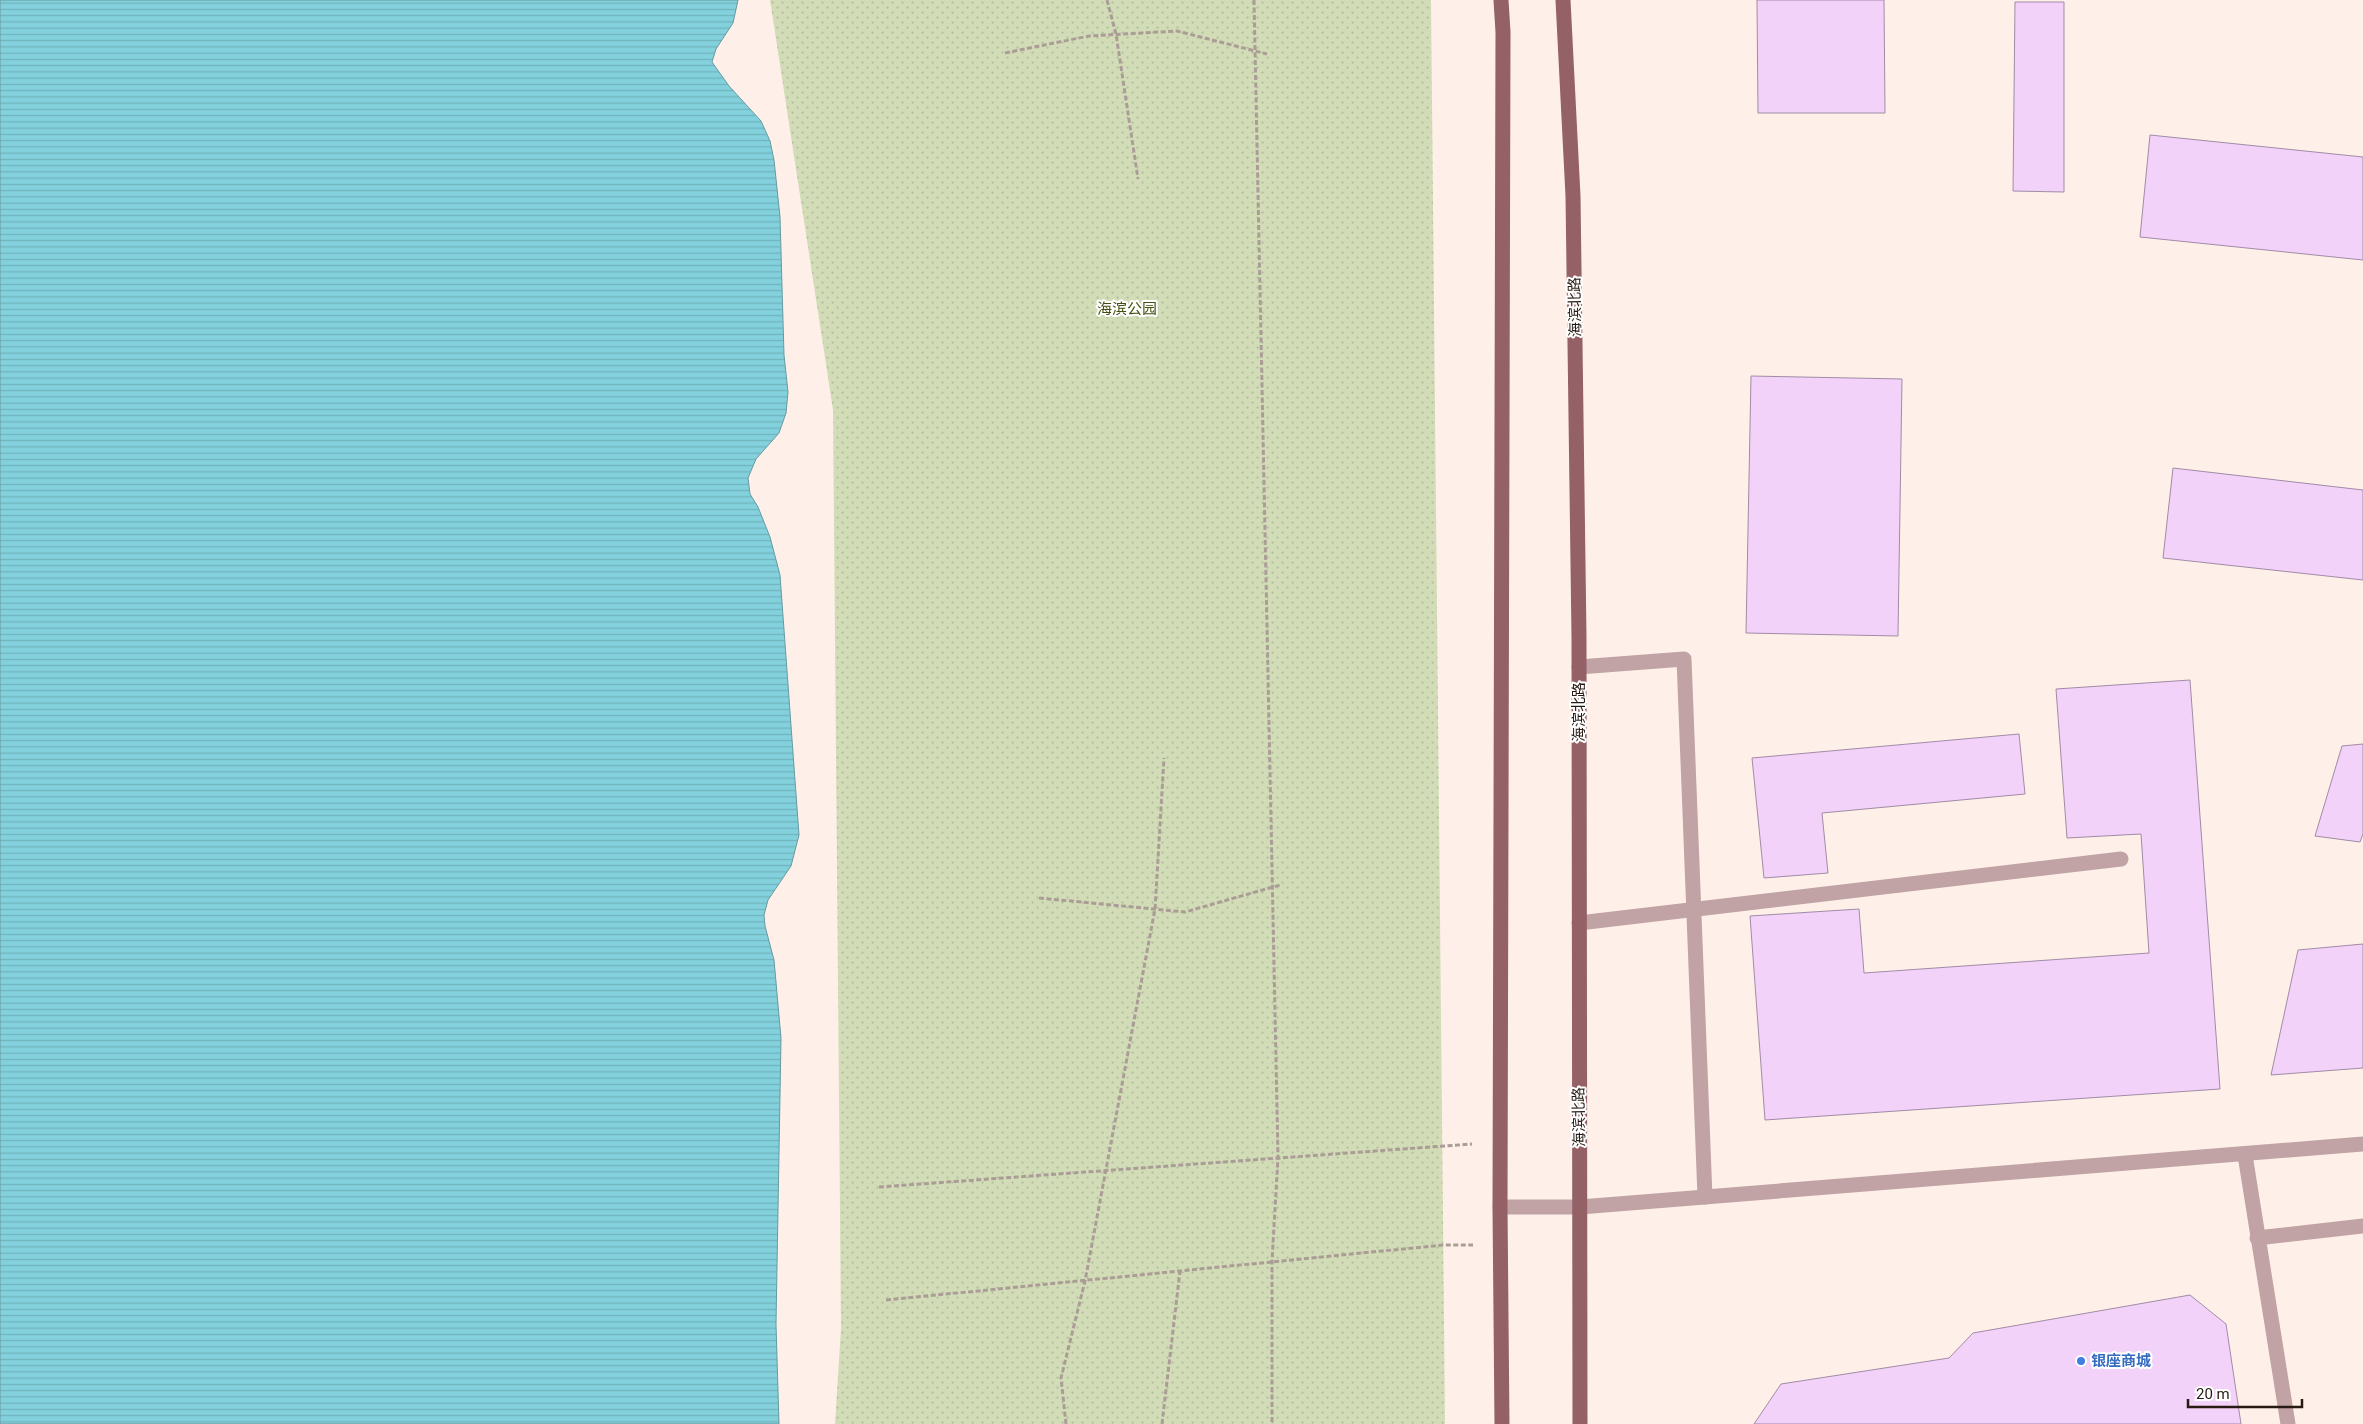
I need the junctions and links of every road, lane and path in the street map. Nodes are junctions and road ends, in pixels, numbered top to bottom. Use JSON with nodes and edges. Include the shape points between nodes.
{"nodes":[{"id":1,"x":1107,"y":0,"type":"edge"},
{"id":2,"x":1254,"y":0,"type":"edge"},
{"id":3,"x":1501,"y":0,"type":"edge"},
{"id":4,"x":1563,"y":0,"type":"edge"},
{"id":5,"x":1116,"y":34,"type":"junction"},
{"id":6,"x":1255,"y":51,"type":"junction"},
{"id":7,"x":1005,"y":54,"type":"dead end"},
{"id":8,"x":1267,"y":54,"type":"dead end"},
{"id":9,"x":1138,"y":179,"type":"dead end"},
{"id":10,"x":1579,"y":667,"type":"junction"},
{"id":11,"x":1164,"y":758,"type":"dead end"},
{"id":12,"x":2121,"y":859,"type":"dead end"},
{"id":13,"x":1280,"y":886,"type":"dead end"},
{"id":14,"x":1272,"y":888,"type":"junction"},
{"id":15,"x":1039,"y":898,"type":"dead end"},
{"id":16,"x":1155,"y":909,"type":"junction"},
{"id":17,"x":1692,"y":910,"type":"junction"},
{"id":18,"x":1579,"y":923,"type":"junction"},
{"id":19,"x":1500,"y":1144,"type":"junction"},
{"id":20,"x":2363,"y":1144,"type":"edge"},
{"id":21,"x":2245,"y":1155,"type":"junction"},
{"id":22,"x":1278,"y":1158,"type":"junction"},
{"id":23,"x":1105,"y":1170,"type":"junction"},
{"id":24,"x":879,"y":1187,"type":"dead end"},
{"id":25,"x":1705,"y":1198,"type":"junction"},
{"id":26,"x":1500,"y":1207,"type":"junction"},
{"id":27,"x":1580,"y":1207,"type":"junction"},
{"id":28,"x":2363,"y":1226,"type":"edge"},
{"id":29,"x":2258,"y":1238,"type":"junction"},
{"id":30,"x":1501,"y":1245,"type":"junction"},
{"id":31,"x":1272,"y":1262,"type":"junction"},
{"id":32,"x":1180,"y":1271,"type":"junction"},
{"id":33,"x":1085,"y":1281,"type":"junction"},
{"id":34,"x":886,"y":1300,"type":"dead end"},
{"id":35,"x":1066,"y":1424,"type":"edge"},
{"id":36,"x":1162,"y":1424,"type":"edge"},
{"id":37,"x":1272,"y":1424,"type":"edge"},
{"id":38,"x":1502,"y":1424,"type":"edge"},
{"id":39,"x":1580,"y":1424,"type":"edge"},
{"id":40,"x":2288,"y":1424,"type":"edge"}],
"edges":[{"from":1,"to":5,"type":"path"},
{"from":2,"to":6,"type":"path"},
{"from":3,"to":19,"type":"main road"},
{"from":4,"to":10,"type":"main road","name":"海滨北路","via":[[1573,206]]},
{"from":5,"to":6,"type":"path","via":[[1177,31]]},
{"from":5,"to":7,"type":"path","via":[[1089,36]]},
{"from":5,"to":9,"type":"path"},
{"from":6,"to":8,"type":"path"},
{"from":6,"to":14,"type":"path"},
{"from":10,"to":17,"type":"street","via":[[1684,659]]},
{"from":10,"to":18,"type":"main road","name":"海滨北路"},
{"from":11,"to":16,"type":"path"},
{"from":12,"to":17,"type":"street"},
{"from":13,"to":14,"type":"path"},
{"from":14,"to":16,"type":"path","via":[[1185,912]]},
{"from":14,"to":22,"type":"path"},
{"from":15,"to":16,"type":"path"},
{"from":16,"to":23,"type":"path"},
{"from":17,"to":18,"type":"street"},
{"from":17,"to":25,"type":"street"},
{"from":18,"to":27,"type":"main road","name":"海滨北路"},
{"from":19,"to":22,"type":"path","via":[[1442,1145]]},
{"from":19,"to":26,"type":"main road"},
{"from":20,"to":21,"type":"street"},
{"from":21,"to":25,"type":"street"},
{"from":21,"to":29,"type":"street"},
{"from":22,"to":23,"type":"path"},
{"from":22,"to":31,"type":"path"},
{"from":23,"to":24,"type":"path"},
{"from":23,"to":33,"type":"path"},
{"from":25,"to":27,"type":"street"},
{"from":26,"to":27,"type":"street"},
{"from":26,"to":30,"type":"main road"},
{"from":27,"to":39,"type":"main road","name":"海滨北路"},
{"from":28,"to":29,"type":"street"},
{"from":29,"to":40,"type":"street"},
{"from":30,"to":31,"type":"path","via":[[1443,1245]]},
{"from":30,"to":38,"type":"main road"},
{"from":31,"to":32,"type":"path"},
{"from":31,"to":37,"type":"path"},
{"from":32,"to":33,"type":"path"},
{"from":32,"to":36,"type":"path"},
{"from":33,"to":34,"type":"path"},
{"from":33,"to":35,"type":"path","via":[[1061,1378]]}]}
